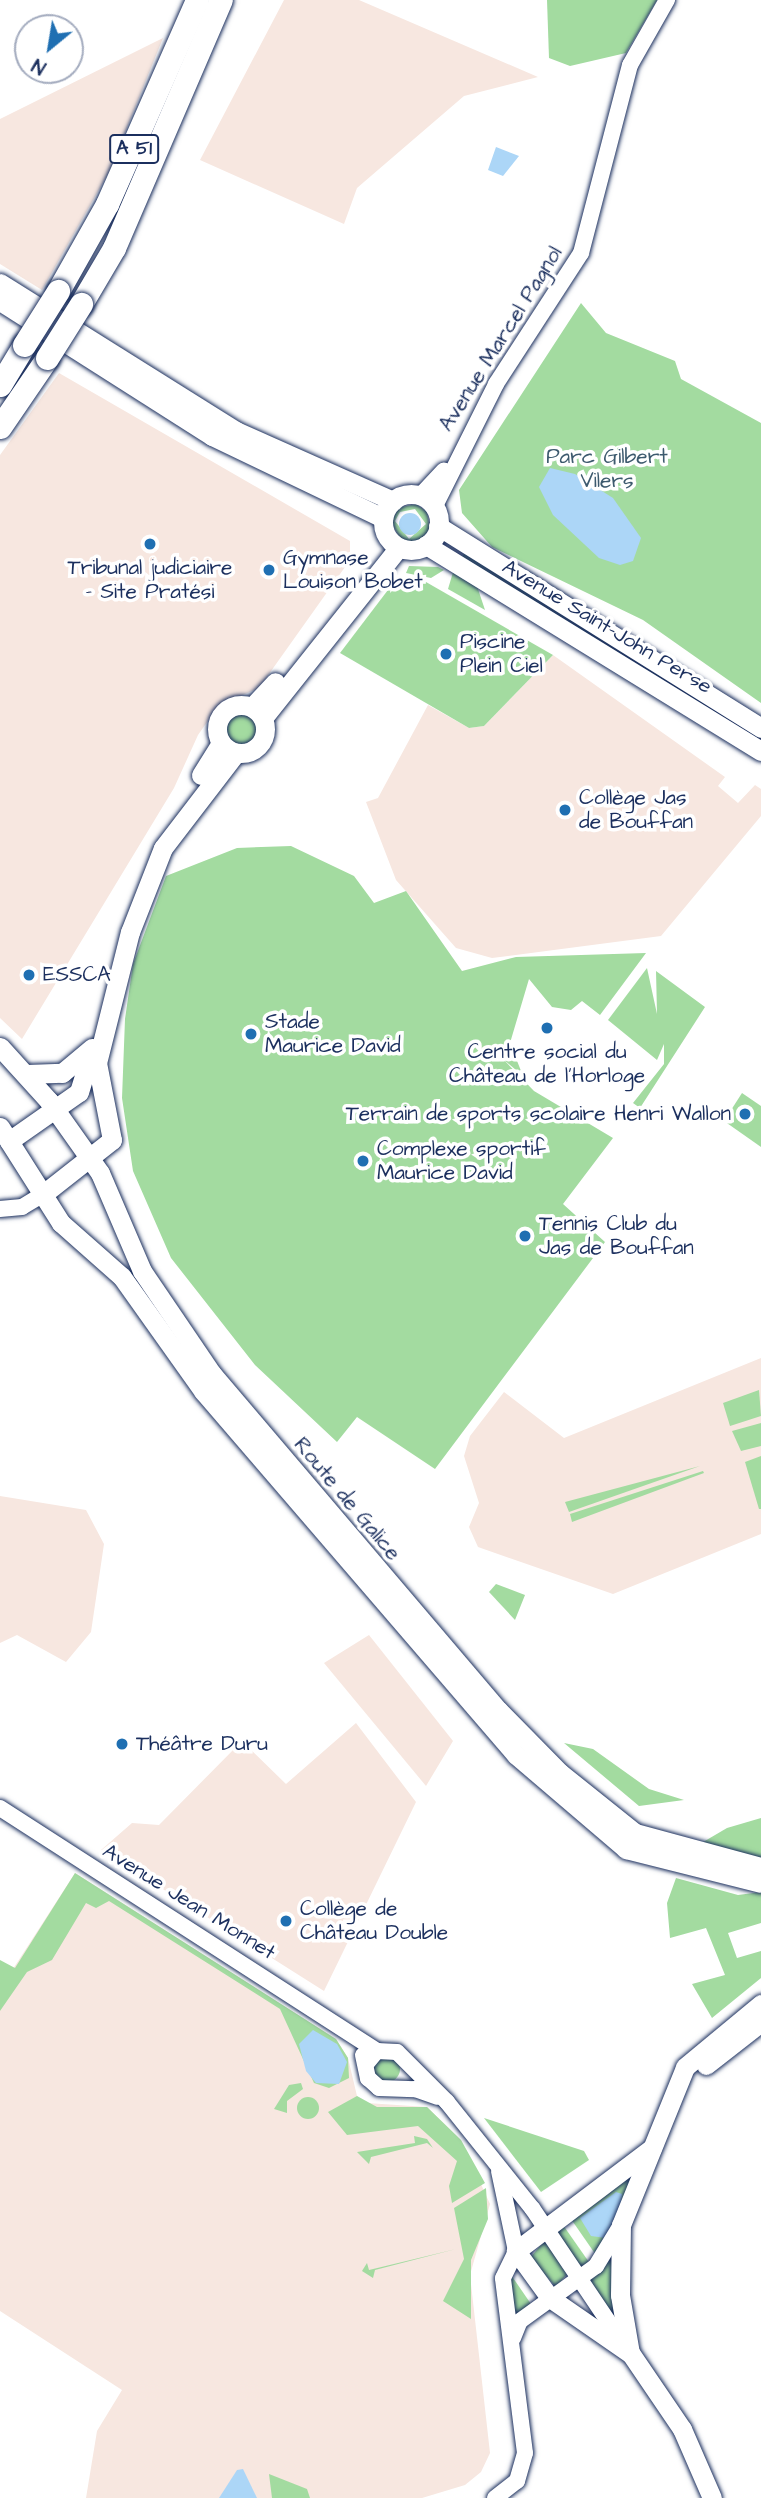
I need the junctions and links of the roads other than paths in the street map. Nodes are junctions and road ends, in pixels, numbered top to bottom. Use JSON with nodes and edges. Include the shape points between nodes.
{"nodes":[{"id":1,"x":197,"y":0,"type":"edge"},
{"id":2,"x":221,"y":0,"type":"edge"},
{"id":3,"x":234,"y":0,"type":"edge"},
{"id":4,"x":667,"y":0,"type":"edge"},
{"id":5,"x":114,"y":248,"type":"junction"},
{"id":6,"x":0,"y":283,"type":"edge"},
{"id":7,"x":0,"y":301,"type":"edge"},
{"id":8,"x":52,"y":325,"type":"junction"},
{"id":9,"x":24,"y":345,"type":"junction"},
{"id":10,"x":0,"y":374,"type":"edge"},
{"id":11,"x":0,"y":385,"type":"edge"},
{"id":12,"x":0,"y":428,"type":"edge"},
{"id":13,"x":393,"y":501,"type":"junction"},
{"id":14,"x":431,"y":510,"type":"junction"},
{"id":15,"x":383,"y":519,"type":"junction"},
{"id":16,"x":394,"y":544,"type":"junction"},
{"id":17,"x":426,"y":545,"type":"junction"},
{"id":18,"x":257,"y":713,"type":"junction"},
{"id":19,"x":761,"y":728,"type":"edge"},
{"id":20,"x":228,"y":748,"type":"junction"},
{"id":21,"x":761,"y":751,"type":"edge"},
{"id":22,"x":0,"y":1047,"type":"edge"},
{"id":23,"x":92,"y":1048,"type":"junction"},
{"id":24,"x":27,"y":1074,"type":"junction"},
{"id":25,"x":57,"y":1112,"type":"junction"},
{"id":26,"x":3,"y":1139,"type":"edge"},
{"id":27,"x":92,"y":1160,"type":"junction"},
{"id":28,"x":42,"y":1195,"type":"junction"},
{"id":29,"x":0,"y":1209,"type":"edge"},
{"id":30,"x":0,"y":1808,"type":"edge"},
{"id":31,"x":761,"y":1867,"type":"edge"},
{"id":32,"x":761,"y":1883,"type":"edge"},
{"id":33,"x":761,"y":2004,"type":"edge"},
{"id":34,"x":761,"y":2022,"type":"edge"},
{"id":35,"x":371,"y":2057,"type":"junction"},
{"id":36,"x":404,"y":2059,"type":"junction"},
{"id":37,"x":394,"y":2088,"type":"junction"},
{"id":38,"x":676,"y":2096,"type":"junction"},
{"id":39,"x":447,"y":2102,"type":"junction"},
{"id":40,"x":652,"y":2148,"type":"junction"},
{"id":41,"x":499,"y":2167,"type":"junction"},
{"id":42,"x":621,"y":2225,"type":"junction"},
{"id":43,"x":546,"y":2230,"type":"junction"},
{"id":44,"x":516,"y":2251,"type":"junction"},
{"id":45,"x":579,"y":2278,"type":"junction"},
{"id":46,"x":550,"y":2298,"type":"junction"},
{"id":47,"x":513,"y":2341,"type":"junction"},
{"id":48,"x":631,"y":2354,"type":"junction"},
{"id":49,"x":495,"y":2498,"type":"edge"},
{"id":50,"x":709,"y":2498,"type":"edge"}],
"edges":[{"from":1,"to":9,"type":"highway","number":"A 51","bridge":true,"via":[[107,204]]},
{"from":2,"to":5,"type":"highway","number":"A 51"},
{"from":3,"to":5,"type":"highway","via":[[158,175]]},
{"from":4,"to":14,"type":"street","name":"Avenue Marcel Pagnol","via":[[630,65],[581,253],[451,463]]},
{"from":5,"to":12,"type":"highway","number":"A 51","bridge":true},
{"from":6,"to":8,"type":"main road"},
{"from":7,"to":8,"type":"main road"},
{"from":8,"to":13,"type":"main road","via":[[236,431]]},
{"from":8,"to":15,"type":"main road","via":[[212,436]]},
{"from":9,"to":10,"type":"highway"},
{"from":9,"to":11,"type":"highway","number":"A 51"},
{"from":13,"to":14,"type":"main road"},
{"from":13,"to":15,"type":"main road"},
{"from":14,"to":17,"type":"main road"},
{"from":14,"to":19,"type":"main road","name":"Avenue Saint-John Perse"},
{"from":15,"to":16,"type":"main road"},
{"from":16,"to":17,"type":"main road"},
{"from":16,"to":18,"type":"main road"},
{"from":17,"to":21,"type":"main road","name":"Avenue Saint-John Perse"},
{"from":18,"to":20,"type":"main road","via":[[262,743]]},
{"from":18,"to":20,"type":"main road","via":[[225,710],[216,726]]},
{"from":20,"to":23,"type":"main road","via":[[157,846]]},
{"from":20,"to":27,"type":"main road","via":[[181,818],[143,894],[98,1053],[112,1140]]},
{"from":22,"to":24,"type":"main road","name":"Route de Galice"},
{"from":23,"to":24,"type":"main road","via":[[62,1073]]},
{"from":23,"to":25,"type":"main road","via":[[79,1092]]},
{"from":24,"to":25,"type":"main road","name":"Route de Galice"},
{"from":25,"to":26,"type":"main road"},
{"from":25,"to":27,"type":"main road","name":"Route de Galice"},
{"from":26,"to":28,"type":"main road","name":"Route de Galice"},
{"from":27,"to":28,"type":"main road"},
{"from":27,"to":31,"type":"main road","name":"Route de Galice","via":[[142,1271],[182,1334],[498,1710],[623,1826],[662,1844]]},
{"from":28,"to":29,"type":"street","via":[[22,1207]]},
{"from":28,"to":32,"type":"main road","name":"Route de Galice","via":[[69,1233],[122,1278],[203,1391],[488,1725],[551,1789],[635,1853]]},
{"from":30,"to":35,"type":"street","name":"Avenue Jean Monnet","via":[[354,2033]]},
{"from":33,"to":38,"type":"main road","via":[[690,2062]]},
{"from":34,"to":38,"type":"main road"},
{"from":35,"to":36,"type":"street","name":"Avenue Jean Monnet","via":[[391,2049]]},
{"from":35,"to":37,"type":"street","name":"Avenue Jean Monnet","via":[[373,2084]]},
{"from":36,"to":37,"type":"street","via":[[405,2075]]},
{"from":36,"to":39,"type":"street","name":"Avenue Jean Monnet"},
{"from":37,"to":39,"type":"street","name":"Avenue Jean Monnet"},
{"from":38,"to":40,"type":"main road"},
{"from":39,"to":41,"type":"street","name":"Avenue Jean Monnet"},
{"from":40,"to":42,"type":"main road"},
{"from":40,"to":43,"type":"main road"},
{"from":41,"to":43,"type":"street","name":"Avenue Jean Monnet"},
{"from":41,"to":44,"type":"street","name":"Avenue Jean Monnet"},
{"from":42,"to":45,"type":"street","via":[[596,2266]]},
{"from":42,"to":48,"type":"main road","via":[[620,2295]]},
{"from":43,"to":44,"type":"main road"},
{"from":43,"to":45,"type":"street","name":"Avenue Jean Monnet"},
{"from":44,"to":46,"type":"main road"},
{"from":44,"to":47,"type":"street","via":[[504,2272]]},
{"from":45,"to":46,"type":"street"},
{"from":45,"to":48,"type":"street","name":"Avenue Jean Monnet"},
{"from":46,"to":47,"type":"street","via":[[520,2321]]},
{"from":46,"to":48,"type":"main road"},
{"from":47,"to":49,"type":"street","via":[[525,2461],[517,2481]]},
{"from":48,"to":50,"type":"main road","via":[[682,2429],[706,2477]]}]}
